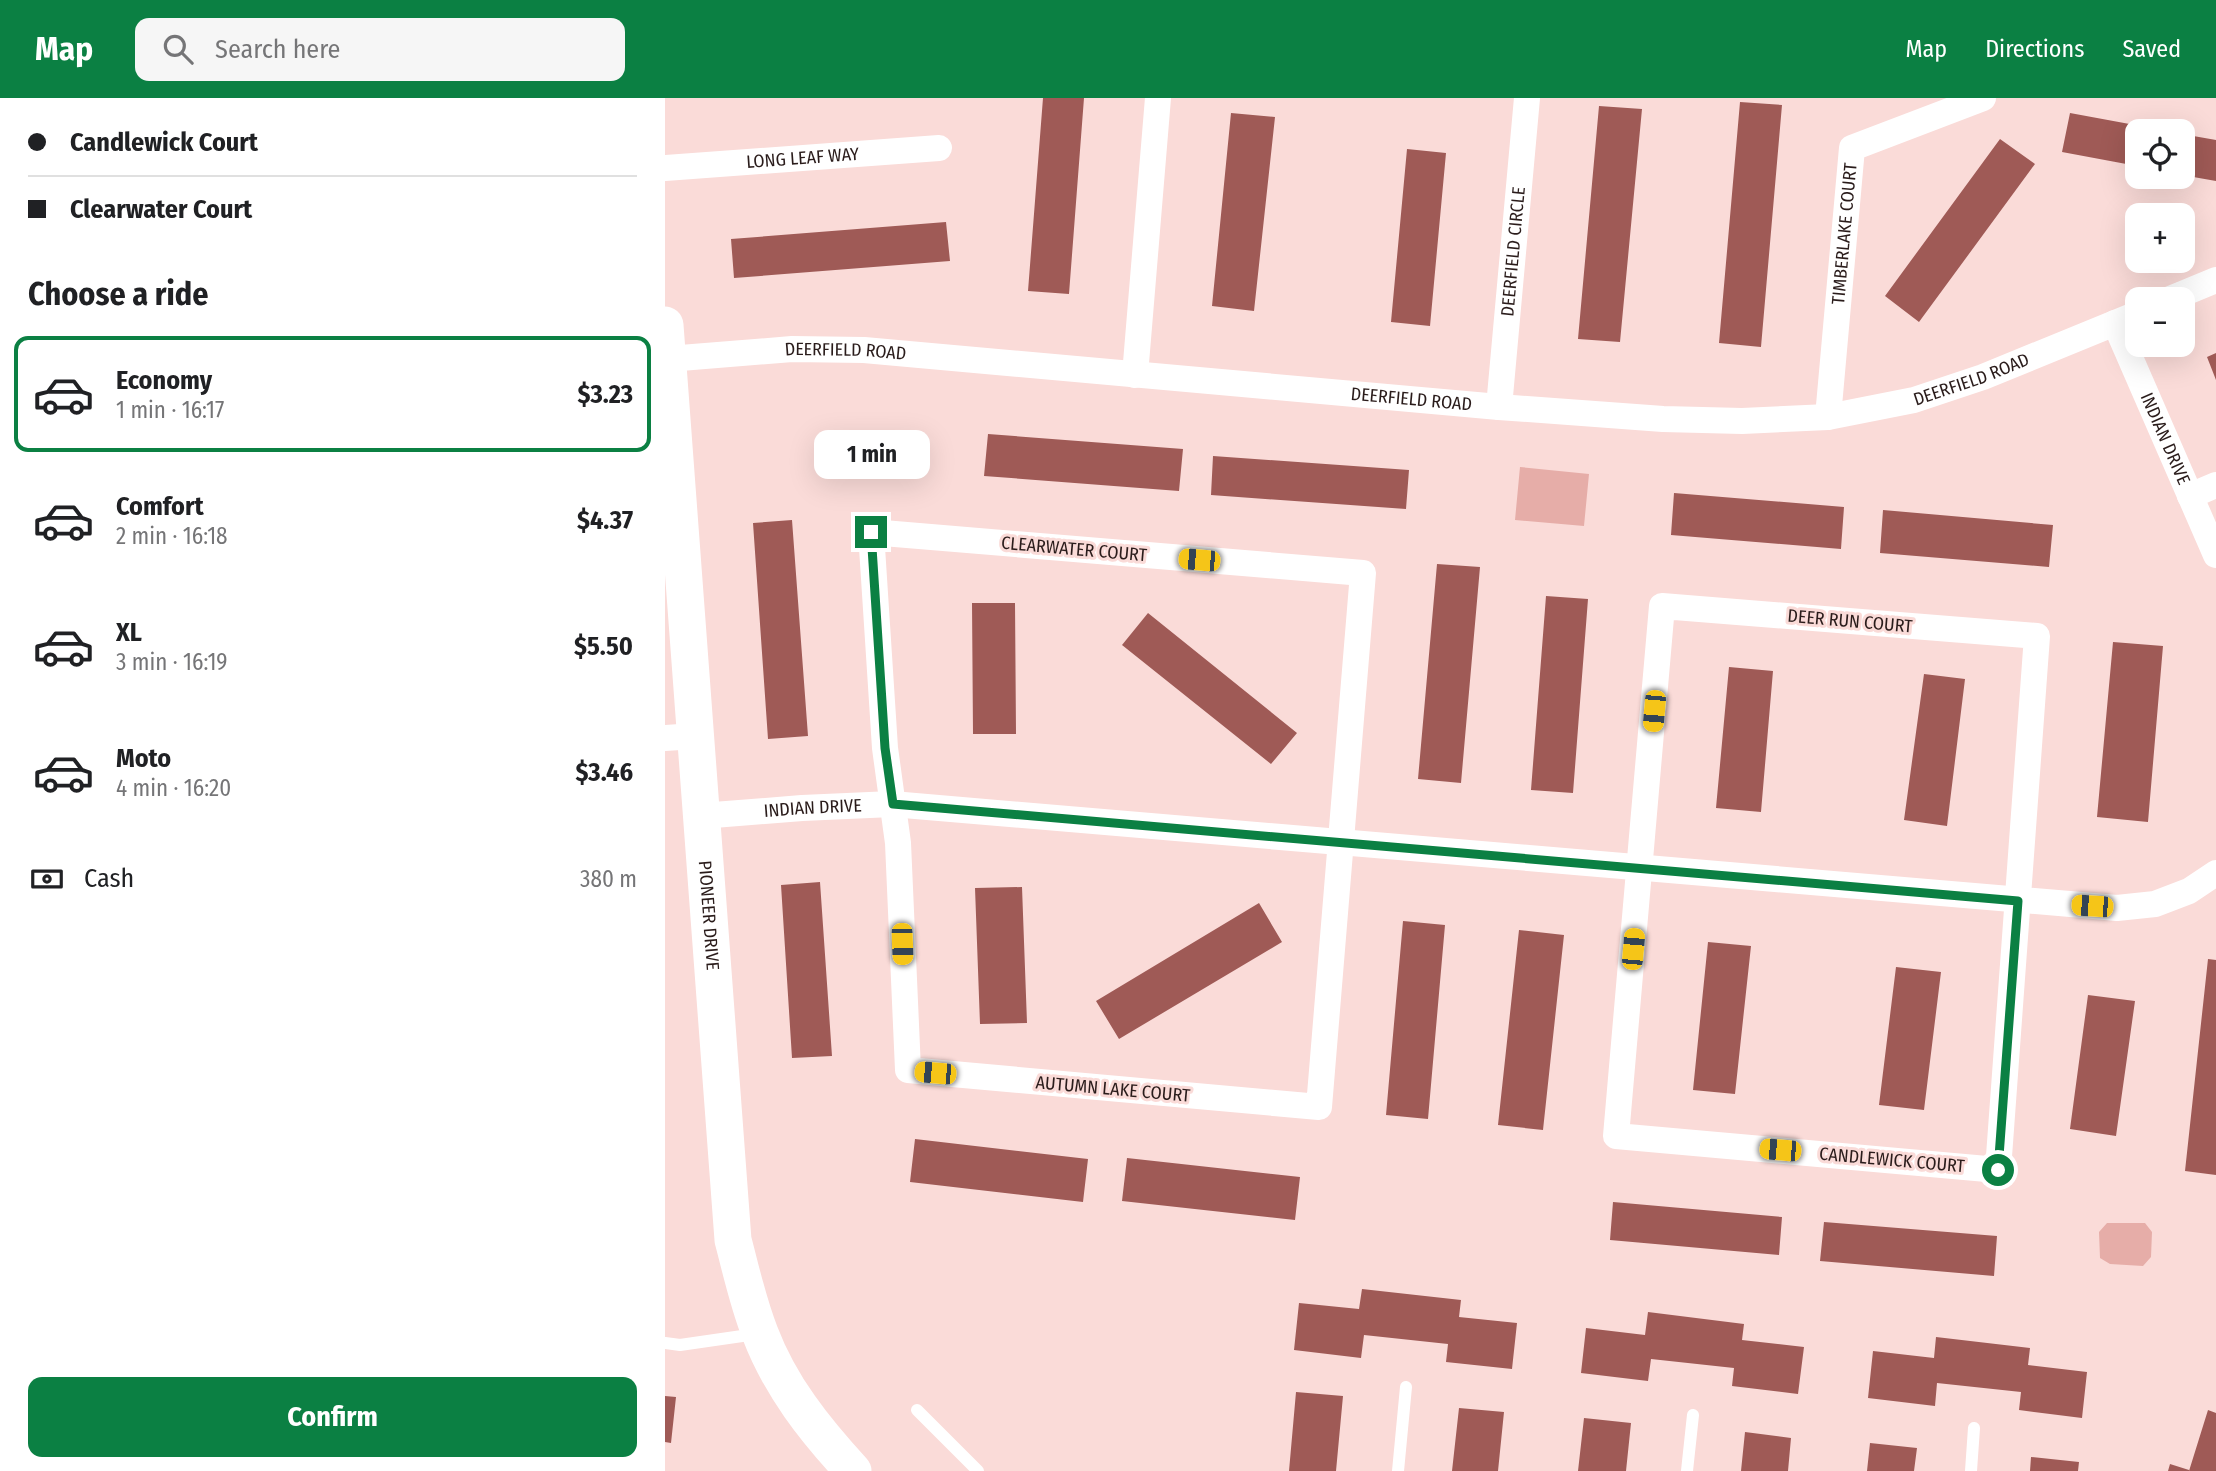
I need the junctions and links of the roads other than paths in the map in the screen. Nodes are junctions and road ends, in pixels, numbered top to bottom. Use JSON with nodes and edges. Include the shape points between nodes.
{"nodes":[{"id":1,"x":1158,"y":98,"type":"edge"},
{"id":2,"x":1527,"y":98,"type":"edge"},
{"id":3,"x":1983,"y":98,"type":"edge"},
{"id":4,"x":939,"y":148,"type":"dead end"},
{"id":5,"x":665,"y":168,"type":"edge"},
{"id":6,"x":2216,"y":280,"type":"edge"},
{"id":7,"x":2195,"y":289,"type":"edge"},
{"id":8,"x":2125,"y":318,"type":"edge"},
{"id":9,"x":666,"y":342,"type":"edge"},
{"id":10,"x":2140,"y":357,"type":"edge"},
{"id":11,"x":1135,"y":374,"type":"junction"},
{"id":12,"x":1499,"y":407,"type":"junction"},
{"id":13,"x":1828,"y":417,"type":"junction"},
{"id":14,"x":2216,"y":485,"type":"edge"},
{"id":15,"x":2190,"y":496,"type":"junction"},
{"id":16,"x":2216,"y":555,"type":"edge"},
{"id":17,"x":680,"y":737,"type":"edge"},
{"id":18,"x":893,"y":804,"type":"junction"},
{"id":19,"x":701,"y":816,"type":"junction"},
{"id":20,"x":1339,"y":843,"type":"junction"},
{"id":21,"x":1640,"y":869,"type":"junction"},
{"id":22,"x":2216,"y":873,"type":"edge"},
{"id":23,"x":2018,"y":901,"type":"junction"},
{"id":24,"x":759,"y":1333,"type":"junction"},
{"id":25,"x":665,"y":1343,"type":"edge"},
{"id":26,"x":1406,"y":1387,"type":"dead end"},
{"id":27,"x":917,"y":1410,"type":"dead end"},
{"id":28,"x":1693,"y":1415,"type":"dead end"},
{"id":29,"x":1974,"y":1428,"type":"dead end"},
{"id":30,"x":853,"y":1471,"type":"edge"},
{"id":31,"x":978,"y":1471,"type":"edge"},
{"id":32,"x":1398,"y":1471,"type":"edge"},
{"id":33,"x":1687,"y":1471,"type":"edge"},
{"id":34,"x":1971,"y":1471,"type":"edge"}],
"edges":[{"from":1,"to":11,"type":"street"},
{"from":2,"to":12,"type":"street","name":"DEERFIELD CIRCLE"},
{"from":3,"to":13,"type":"street","name":"TIMBERLAKE COURT","via":[[1852,148]]},
{"from":4,"to":5,"type":"street","name":"LONG LEAF WAY"},
{"from":6,"to":7,"type":"street"},
{"from":8,"to":13,"type":"street","name":"DEERFIELD ROAD","via":[[1914,400]]},
{"from":9,"to":11,"type":"street","name":"DEERFIELD ROAD","via":[[864,350]]},
{"from":9,"to":17,"type":"street","name":"PIONEER DRIVE"},
{"from":10,"to":15,"type":"street","name":"INDIAN DRIVE"},
{"from":11,"to":12,"type":"street","name":"DEERFIELD ROAD"},
{"from":12,"to":13,"type":"street","name":"DEERFIELD ROAD","via":[[1663,419]]},
{"from":14,"to":15,"type":"street"},
{"from":15,"to":16,"type":"street","name":"INDIAN DRIVE"},
{"from":17,"to":19,"type":"street","name":"PIONEER DRIVE"},
{"from":18,"to":19,"type":"street","name":"INDIAN DRIVE"},
{"from":18,"to":20,"type":"street","name":"INDIAN DRIVE"},
{"from":18,"to":20,"type":"street","name":"AUTUMN LAKE COURT","via":[[908,1070],[1319,1107]]},
{"from":18,"to":20,"type":"street","name":"CLEARWATER COURT","via":[[871,532],[1363,573]]},
{"from":19,"to":24,"type":"street","name":"PIONEER DRIVE","via":[[733,1240]]},
{"from":20,"to":21,"type":"street","name":"INDIAN DRIVE"},
{"from":21,"to":23,"type":"street","name":"INDIAN DRIVE"},
{"from":21,"to":23,"type":"street","name":"DEER RUN COURT","via":[[1663,606],[2037,636]]},
{"from":21,"to":23,"type":"street","name":"CANDLEWICK COURT","via":[[1616,1136],[1998,1170]]},
{"from":22,"to":23,"type":"street","name":"INDIAN DRIVE","via":[[2189,891],[2155,904],[2117,908]]},
{"from":24,"to":25,"type":"lane","via":[[680,1345]]},
{"from":24,"to":30,"type":"street","name":"PIONEER DRIVE","via":[[786,1387]]},
{"from":26,"to":32,"type":"lane"},
{"from":27,"to":31,"type":"lane"},
{"from":28,"to":33,"type":"lane"},
{"from":29,"to":34,"type":"lane"}]}
